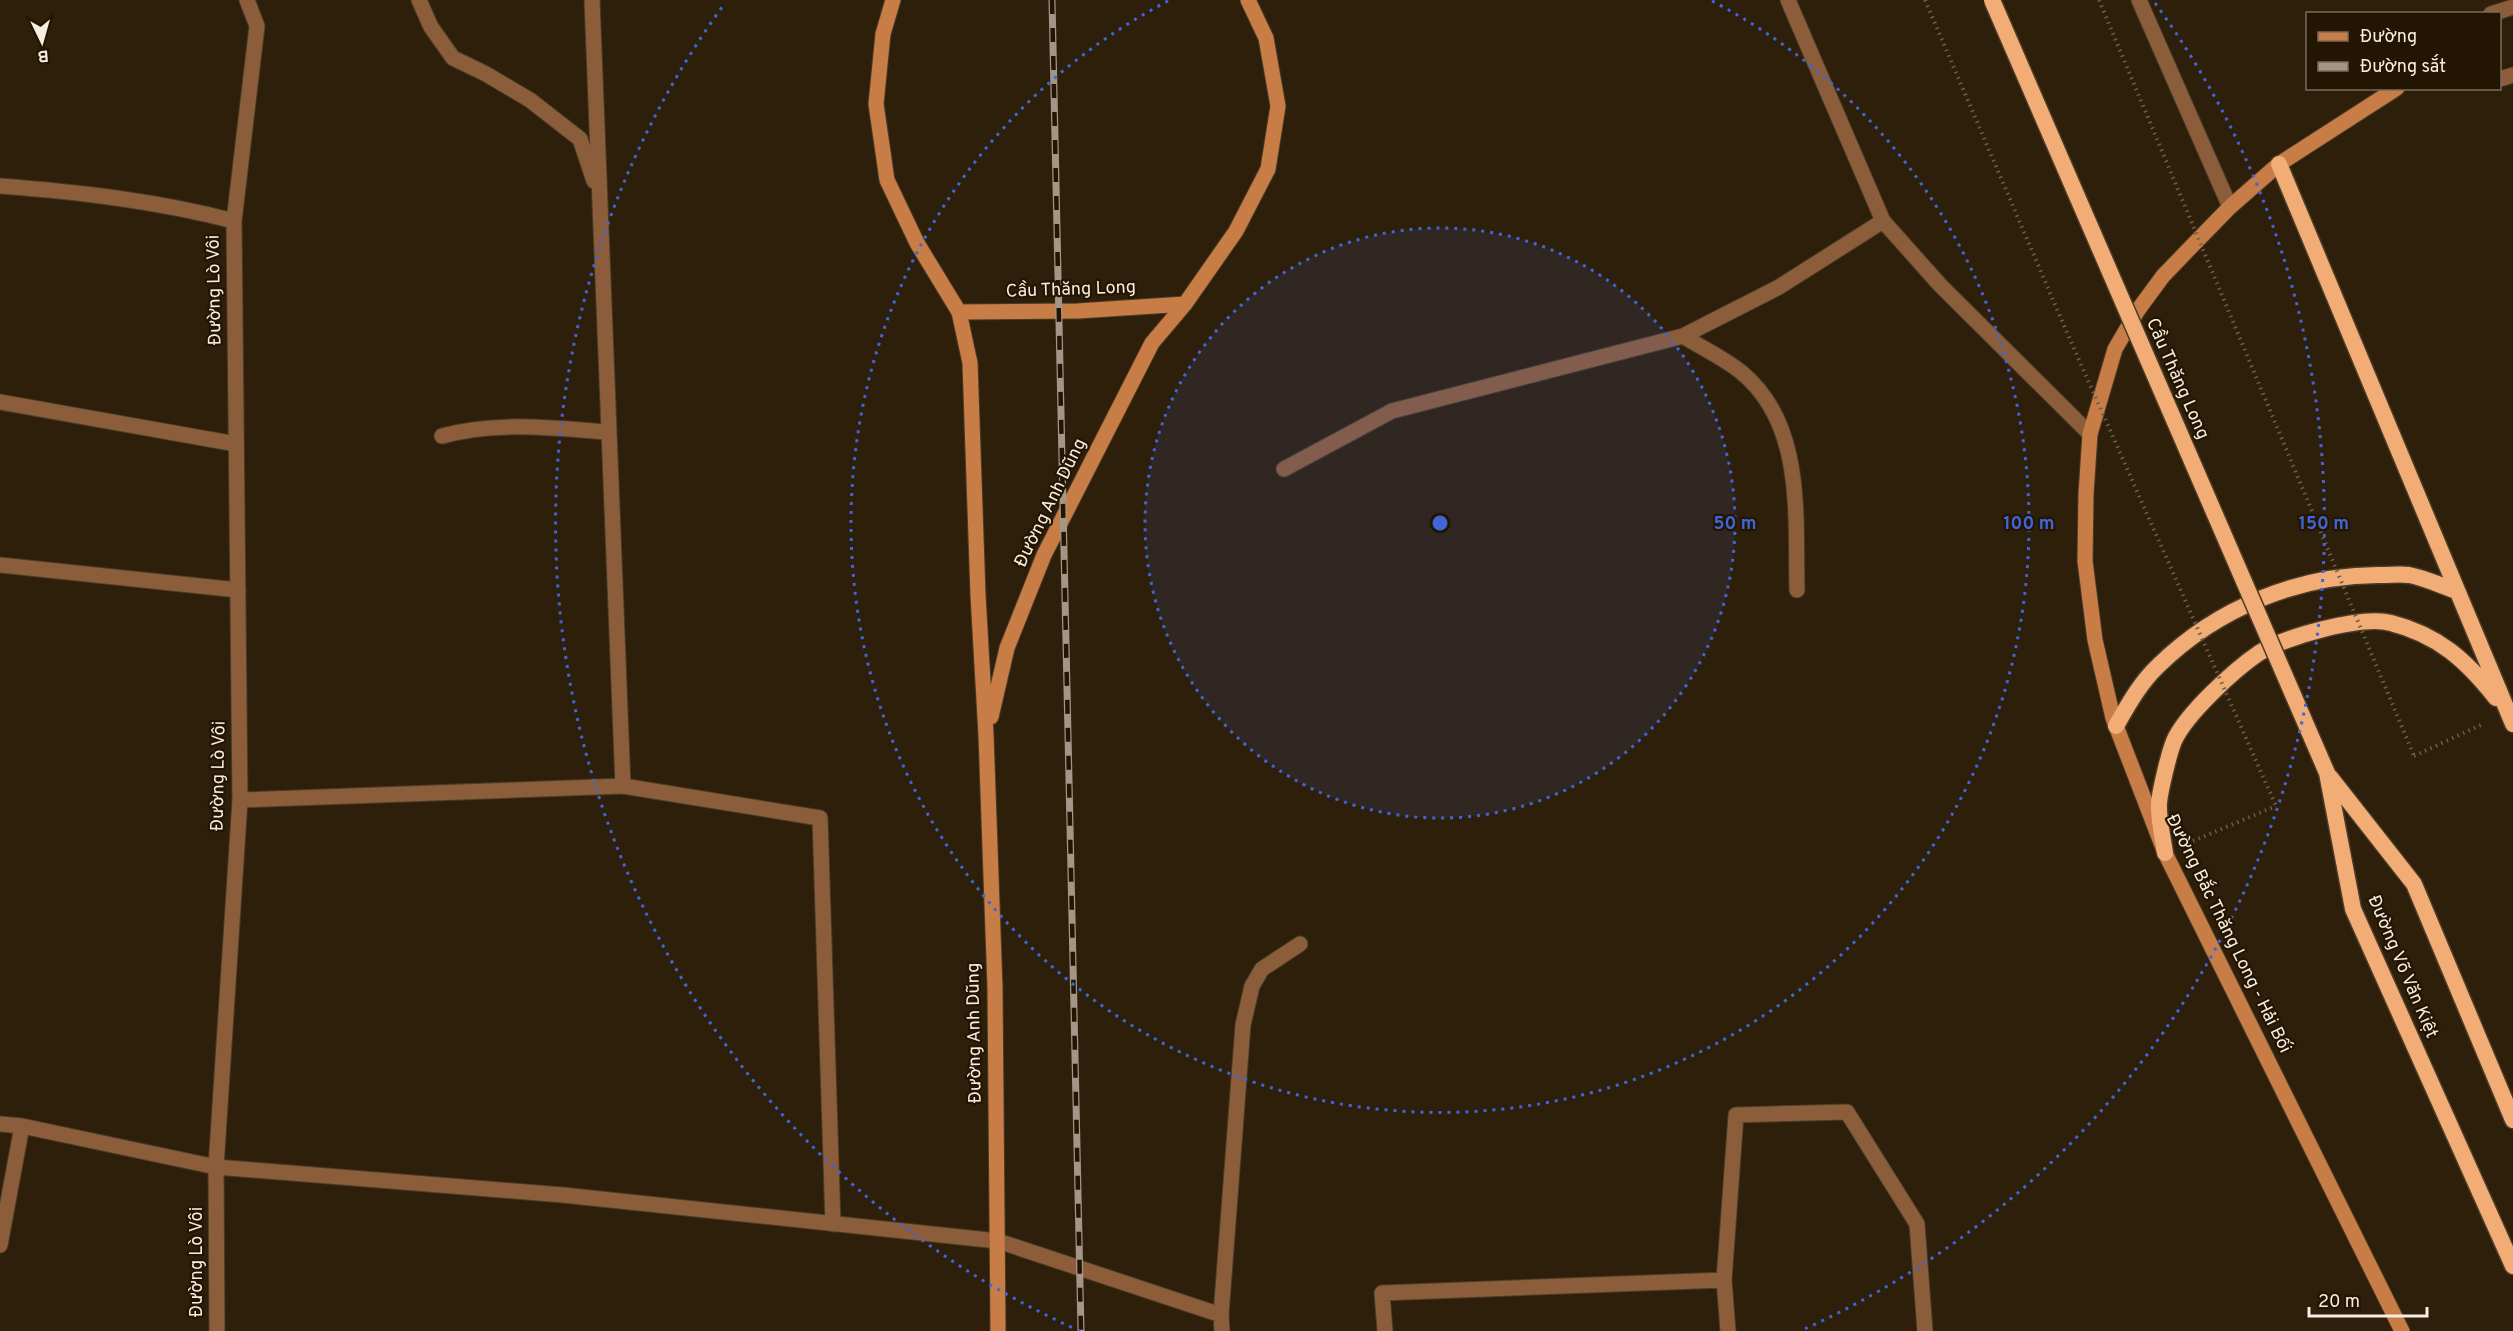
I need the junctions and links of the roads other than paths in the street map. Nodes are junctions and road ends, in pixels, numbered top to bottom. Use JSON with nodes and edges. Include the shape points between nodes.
{"nodes":[{"id":1,"x":247,"y":0,"type":"edge"},
{"id":2,"x":419,"y":0,"type":"edge"},
{"id":3,"x":592,"y":0,"type":"edge"},
{"id":4,"x":893,"y":0,"type":"edge"},
{"id":5,"x":1248,"y":0,"type":"edge"},
{"id":6,"x":1788,"y":0,"type":"edge"},
{"id":7,"x":1992,"y":0,"type":"edge"},
{"id":8,"x":2139,"y":0,"type":"edge"},
{"id":9,"x":2513,"y":7,"type":"edge"},
{"id":10,"x":2497,"y":12,"type":"edge"},
{"id":11,"x":2394,"y":90,"type":"edge"},
{"id":12,"x":2279,"y":164,"type":"junction"},
{"id":13,"x":0,"y":186,"type":"edge"},
{"id":14,"x":600,"y":199,"type":"junction"},
{"id":15,"x":2230,"y":207,"type":"junction"},
{"id":16,"x":1883,"y":220,"type":"junction"},
{"id":17,"x":234,"y":221,"type":"junction"},
{"id":18,"x":1185,"y":304,"type":"junction"},
{"id":19,"x":959,"y":312,"type":"junction"},
{"id":20,"x":1683,"y":336,"type":"junction"},
{"id":21,"x":0,"y":402,"type":"edge"},
{"id":22,"x":609,"y":432,"type":"junction"},
{"id":23,"x":2090,"y":434,"type":"junction"},
{"id":24,"x":442,"y":436,"type":"dead end"},
{"id":25,"x":236,"y":444,"type":"junction"},
{"id":26,"x":1284,"y":469,"type":"dead end"},
{"id":27,"x":0,"y":565,"type":"edge"},
{"id":28,"x":238,"y":590,"type":"junction"},
{"id":29,"x":1797,"y":590,"type":"dead end"},
{"id":30,"x":2457,"y":591,"type":"junction"},
{"id":31,"x":2510,"y":718,"type":"edge"},
{"id":32,"x":2116,"y":726,"type":"junction"},
{"id":33,"x":986,"y":735,"type":"junction"},
{"id":34,"x":2327,"y":774,"type":"junction"},
{"id":35,"x":623,"y":786,"type":"junction"},
{"id":36,"x":240,"y":800,"type":"junction"},
{"id":37,"x":2164,"y":853,"type":"junction"},
{"id":38,"x":1300,"y":944,"type":"dead end"},
{"id":39,"x":2513,"y":1120,"type":"edge"},
{"id":40,"x":0,"y":1124,"type":"edge"},
{"id":41,"x":22,"y":1126,"type":"junction"},
{"id":42,"x":216,"y":1167,"type":"junction"},
{"id":43,"x":832,"y":1224,"type":"junction"},
{"id":44,"x":998,"y":1241,"type":"junction"},
{"id":45,"x":0,"y":1245,"type":"edge"},
{"id":46,"x":2513,"y":1266,"type":"edge"},
{"id":47,"x":1724,"y":1280,"type":"junction"},
{"id":48,"x":1221,"y":1315,"type":"junction"},
{"id":49,"x":217,"y":1331,"type":"edge"},
{"id":50,"x":998,"y":1331,"type":"edge"},
{"id":51,"x":1222,"y":1331,"type":"edge"},
{"id":52,"x":1385,"y":1331,"type":"edge"},
{"id":53,"x":1728,"y":1331,"type":"edge"},
{"id":54,"x":1925,"y":1331,"type":"edge"},
{"id":55,"x":2402,"y":1331,"type":"edge"}],
"edges":[{"from":1,"to":17,"type":"street","name":"Đường Lò Vôi","via":[[256,26]]},
{"from":2,"to":14,"type":"street","via":[[431,27],[453,58],[530,100],[580,139]]},
{"from":3,"to":14,"type":"street"},
{"from":4,"to":19,"type":"main road","via":[[883,34],[876,104],[887,180],[917,243]]},
{"from":5,"to":18,"type":"main road","via":[[1266,38],[1278,106],[1268,169],[1236,231]]},
{"from":6,"to":16,"type":"street"},
{"from":7,"to":34,"type":"highway","name":"Cầu Thăng Long","bridge":true},
{"from":8,"to":15,"type":"street"},
{"from":9,"to":10,"type":"street"},
{"from":11,"to":12,"type":"main road","name":"Đường Bắc Thăng Long - Hải Bối"},
{"from":12,"to":15,"type":"main road","name":"Đường Bắc Thăng Long - Hải Bối"},
{"from":12,"to":30,"type":"highway"},
{"from":13,"to":17,"type":"street","via":[[82,192],[184,208]]},
{"from":14,"to":22,"type":"street"},
{"from":15,"to":23,"type":"main road","name":"Đường Bắc Thăng Long - Hải Bối","via":[[2163,276],[2138,310],[2115,349]]},
{"from":16,"to":20,"type":"street","via":[[1779,286]]},
{"from":16,"to":23,"type":"street","via":[[1940,285]]},
{"from":17,"to":25,"type":"street","name":"Đường Lò Vôi"},
{"from":18,"to":19,"type":"main road","name":"Cầu Thăng Long","via":[[1078,311]]},
{"from":18,"to":33,"type":"main road","name":"Đường Anh Dũng","via":[[1152,343],[1044,555],[1007,648]]},
{"from":19,"to":33,"type":"main road","name":"Đường Anh Dũng","via":[[970,363]]},
{"from":20,"to":26,"type":"street","via":[[1392,411]]},
{"from":20,"to":29,"type":"street","via":[[1742,372],[1767,400],[1785,434],[1795,491]]},
{"from":21,"to":25,"type":"street"},
{"from":22,"to":24,"type":"street","via":[[517,426]]},
{"from":22,"to":35,"type":"street"},
{"from":23,"to":32,"type":"main road","name":"Đường Bắc Thăng Long - Hải Bối","via":[[2085,561],[2095,640]]},
{"from":25,"to":28,"type":"street","name":"Đường Lò Vôi"},
{"from":27,"to":28,"type":"street"},
{"from":28,"to":36,"type":"street","name":"Đường Lò Vôi"},
{"from":30,"to":31,"type":"highway"},
{"from":30,"to":32,"type":"highway","via":[[2409,575],[2361,575],[2273,592],[2213,623],[2157,666]]},
{"from":31,"to":37,"type":"highway","via":[[2471,667],[2440,642],[2389,622],[2348,623],[2261,652],[2220,687],[2174,741],[2159,803]]},
{"from":32,"to":37,"type":"main road","name":"Đường Bắc Thăng Long - Hải Bối"},
{"from":33,"to":44,"type":"main road","name":"Đường Anh Dũng"},
{"from":34,"to":39,"type":"highway","via":[[2414,884]]},
{"from":34,"to":46,"type":"highway","name":"Đường Võ Văn Kiệt","via":[[2353,909]]},
{"from":35,"to":36,"type":"street"},
{"from":35,"to":43,"type":"street","via":[[820,818]]},
{"from":36,"to":42,"type":"street","name":"Đường Lò Vôi"},
{"from":37,"to":55,"type":"main road","name":"Đường Bắc Thăng Long - Hải Bối"},
{"from":38,"to":48,"type":"street","via":[[1262,969],[1252,986],[1243,1025]]},
{"from":40,"to":41,"type":"street"},
{"from":41,"to":42,"type":"street"},
{"from":41,"to":45,"type":"street"},
{"from":42,"to":43,"type":"street","via":[[563,1195]]},
{"from":42,"to":49,"type":"street","name":"Đường Lò Vôi"},
{"from":43,"to":44,"type":"street"},
{"from":44,"to":48,"type":"street"},
{"from":44,"to":50,"type":"main road","name":"Đường Anh Dũng"},
{"from":47,"to":52,"type":"street","via":[[1382,1293]]},
{"from":47,"to":53,"type":"street"},
{"from":47,"to":54,"type":"street","via":[[1736,1115],[1847,1112],[1917,1224]]},
{"from":48,"to":51,"type":"street"}]}
